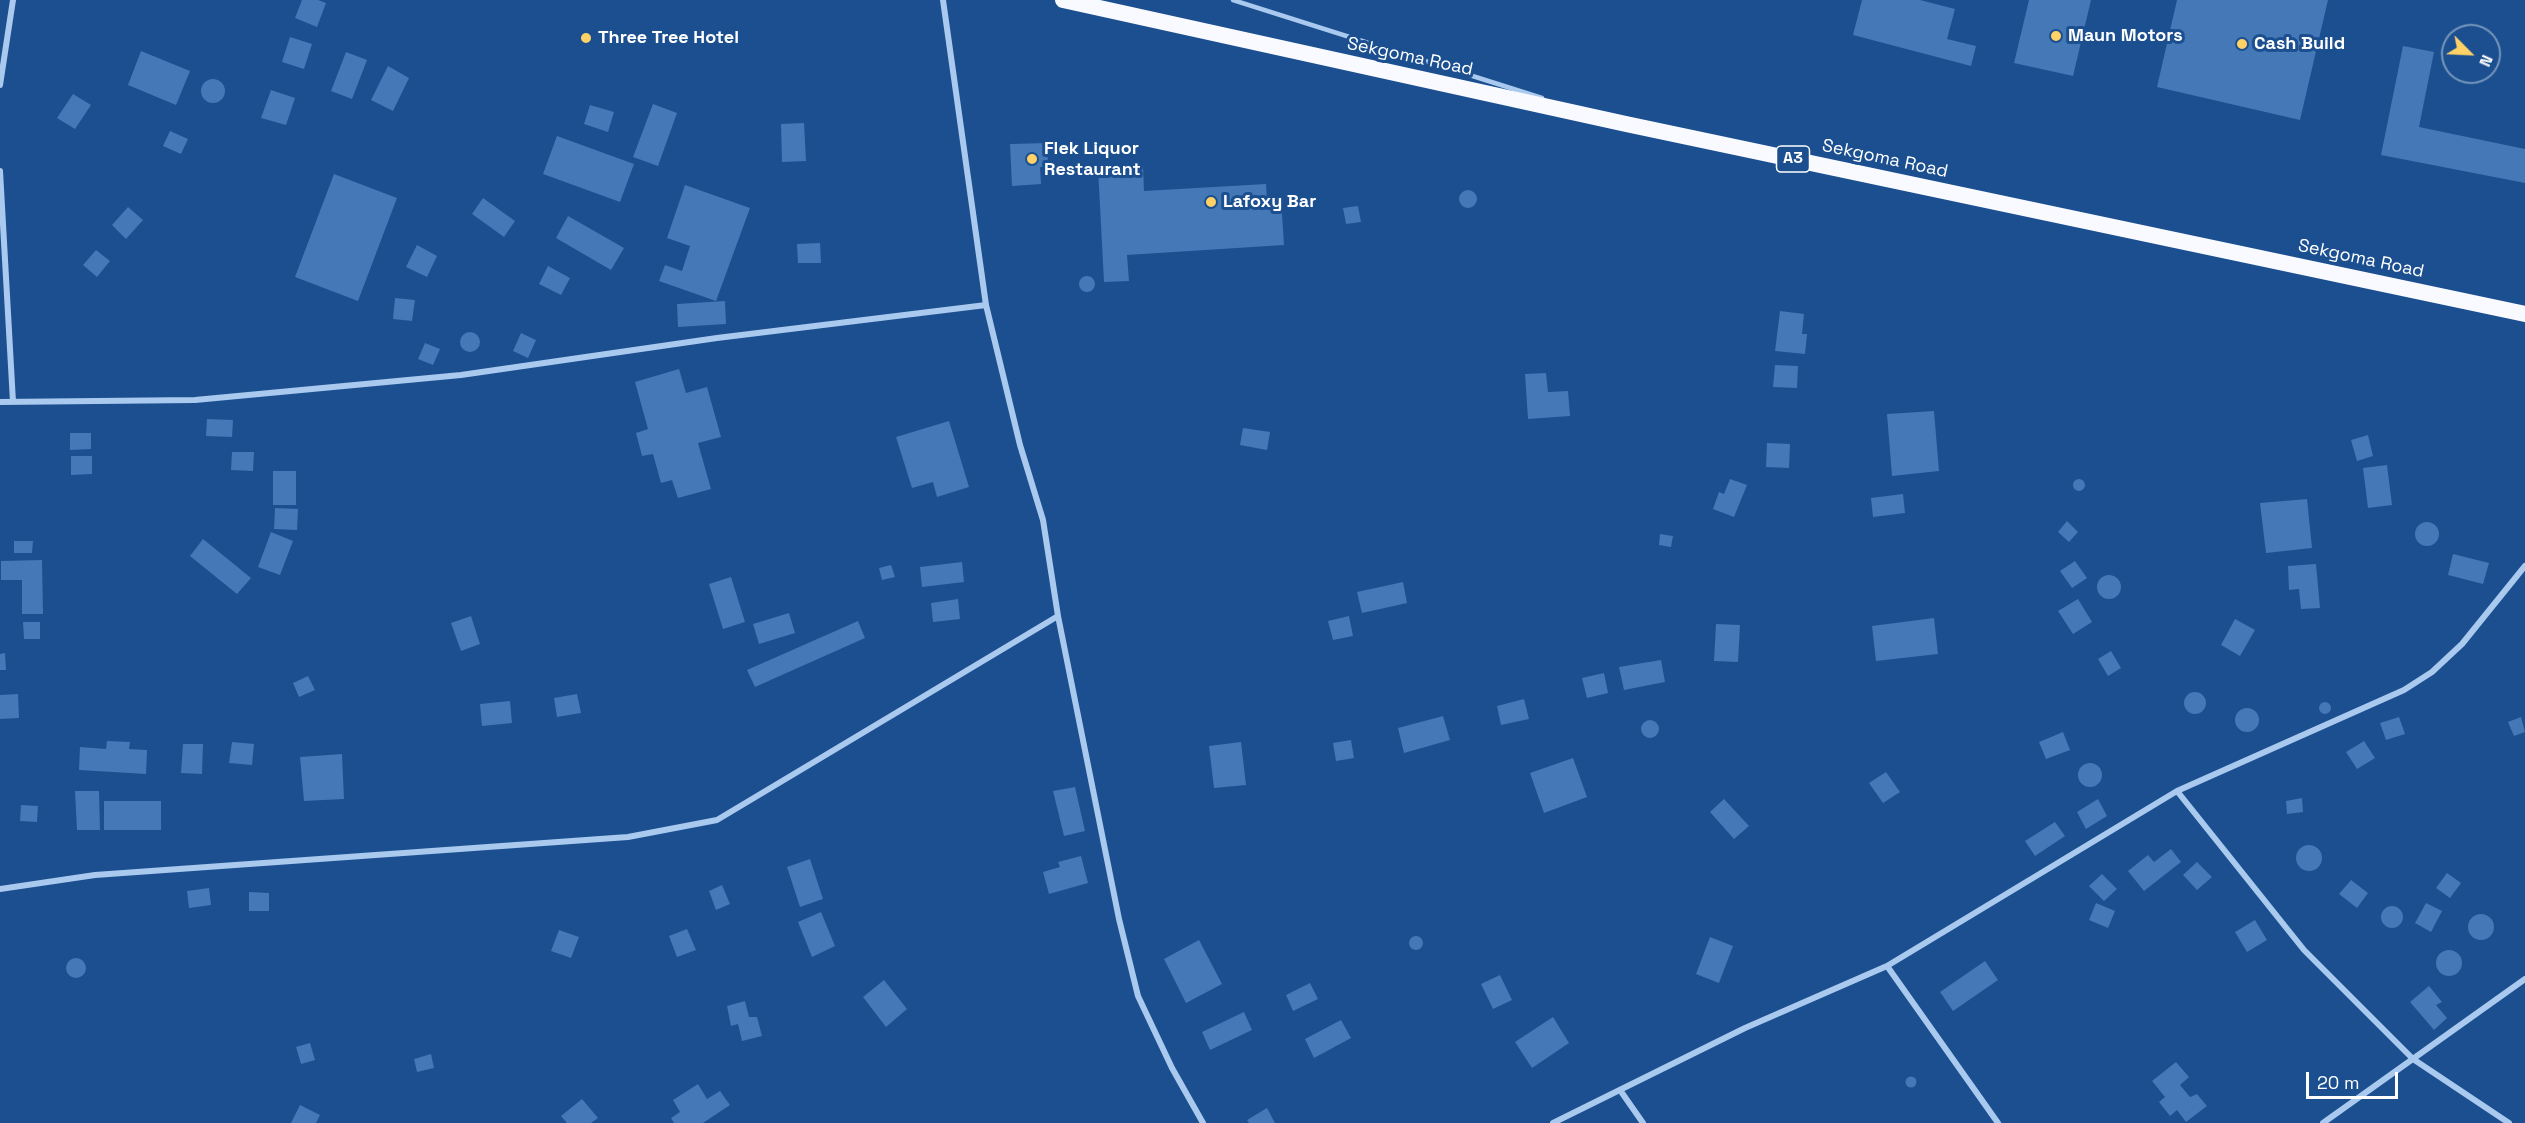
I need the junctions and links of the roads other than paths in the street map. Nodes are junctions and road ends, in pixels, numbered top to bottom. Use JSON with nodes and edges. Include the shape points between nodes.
{"nodes":[{"id":1,"x":13,"y":0,"type":"edge"},
{"id":2,"x":943,"y":0,"type":"edge"},
{"id":3,"x":1063,"y":0,"type":"edge"},
{"id":4,"x":1233,"y":0,"type":"edge"},
{"id":5,"x":0,"y":85,"type":"edge"},
{"id":6,"x":1626,"y":124,"type":"junction"},
{"id":7,"x":0,"y":171,"type":"edge"},
{"id":8,"x":986,"y":305,"type":"junction"},
{"id":9,"x":2525,"y":314,"type":"edge"},
{"id":10,"x":0,"y":402,"type":"edge"},
{"id":11,"x":13,"y":402,"type":"junction"},
{"id":12,"x":2525,"y":566,"type":"edge"},
{"id":13,"x":1058,"y":616,"type":"junction"},
{"id":14,"x":2177,"y":791,"type":"junction"},
{"id":15,"x":0,"y":889,"type":"edge"},
{"id":16,"x":1887,"y":966,"type":"junction"},
{"id":17,"x":2525,"y":979,"type":"edge"},
{"id":18,"x":2414,"y":1059,"type":"junction"},
{"id":19,"x":1620,"y":1090,"type":"junction"},
{"id":20,"x":1203,"y":1123,"type":"edge"},
{"id":21,"x":1553,"y":1123,"type":"edge"},
{"id":22,"x":1643,"y":1123,"type":"edge"},
{"id":23,"x":1998,"y":1123,"type":"edge"},
{"id":24,"x":2323,"y":1123,"type":"edge"},
{"id":25,"x":2509,"y":1123,"type":"edge"}],
"edges":[{"from":1,"to":5,"type":"street"},
{"from":2,"to":8,"type":"street"},
{"from":3,"to":6,"type":"highway","name":"Sekgoma Road","number":"A3"},
{"from":4,"to":6,"type":"lane"},
{"from":6,"to":9,"type":"highway","name":"Sekgoma Road","number":"A3"},
{"from":7,"to":11,"type":"street"},
{"from":8,"to":11,"type":"street","via":[[462,375],[195,400]]},
{"from":8,"to":13,"type":"street","via":[[1020,445],[1043,520]]},
{"from":10,"to":11,"type":"street"},
{"from":12,"to":14,"type":"street","via":[[2475,629],[2432,672],[2404,690]]},
{"from":13,"to":15,"type":"street","via":[[717,820],[628,837],[95,875]]},
{"from":13,"to":20,"type":"street","via":[[1138,996]]},
{"from":14,"to":16,"type":"street"},
{"from":14,"to":18,"type":"street","via":[[2304,950]]},
{"from":16,"to":19,"type":"street","via":[[1745,1028]]},
{"from":16,"to":23,"type":"street"},
{"from":17,"to":18,"type":"street"},
{"from":18,"to":24,"type":"street"},
{"from":18,"to":25,"type":"street"},
{"from":19,"to":21,"type":"street"},
{"from":19,"to":22,"type":"street"}]}
